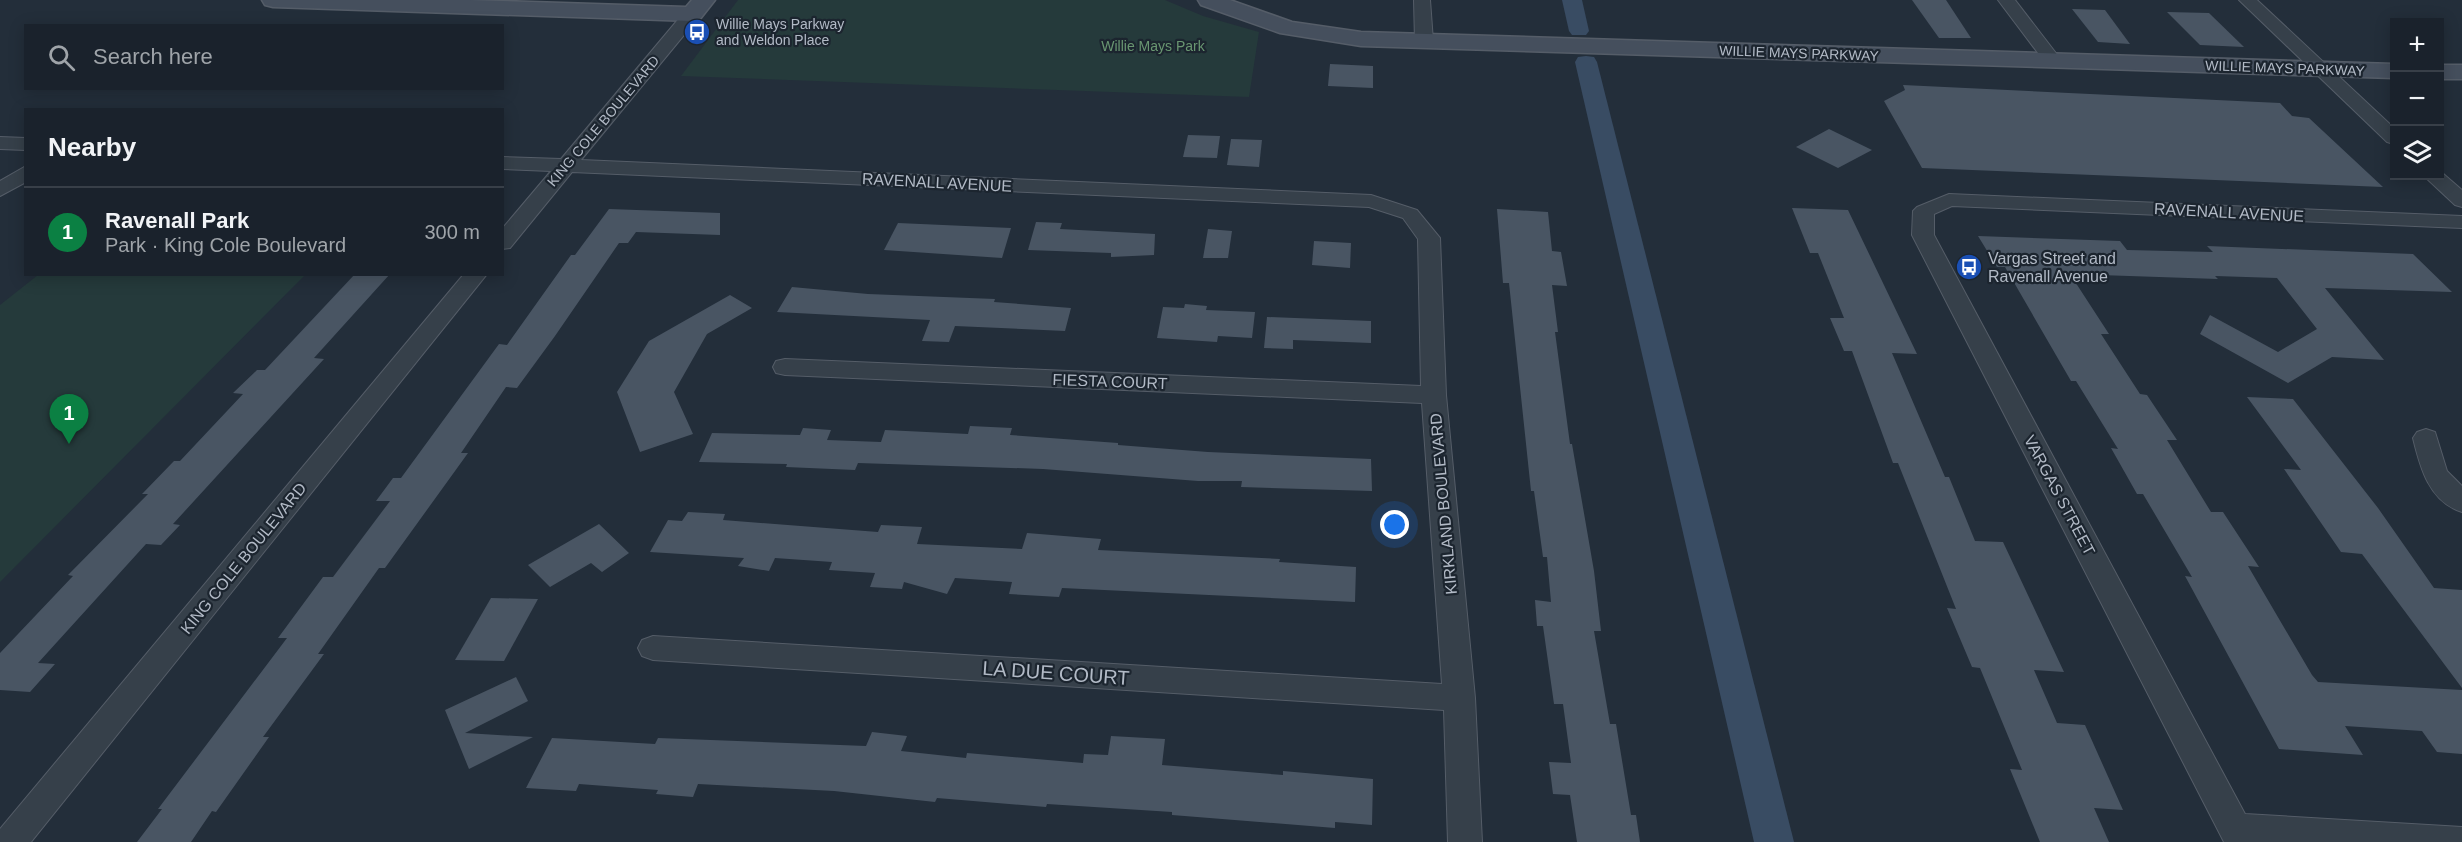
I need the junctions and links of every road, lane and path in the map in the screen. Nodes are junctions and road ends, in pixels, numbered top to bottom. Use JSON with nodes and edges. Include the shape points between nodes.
{"nodes":[{"id":1,"x":273,"y":0,"type":"edge"},
{"id":2,"x":1209,"y":0,"type":"edge"},
{"id":3,"x":1422,"y":0,"type":"edge"},
{"id":4,"x":2006,"y":0,"type":"edge"},
{"id":5,"x":2247,"y":0,"type":"edge"},
{"id":6,"x":466,"y":3,"type":"edge"},
{"id":7,"x":698,"y":7,"type":"edge"},
{"id":8,"x":1424,"y":41,"type":"junction"},
{"id":9,"x":2053,"y":61,"type":"junction"},
{"id":10,"x":2322,"y":70,"type":"junction"},
{"id":11,"x":2390,"y":71,"type":"edge"},
{"id":12,"x":2444,"y":72,"type":"edge"},
{"id":13,"x":2462,"y":72,"type":"edge"},
{"id":14,"x":2390,"y":134,"type":"edge"},
{"id":15,"x":0,"y":143,"type":"edge"},
{"id":16,"x":24,"y":144,"type":"edge"},
{"id":17,"x":504,"y":163,"type":"edge"},
{"id":18,"x":566,"y":165,"type":"junction"},
{"id":19,"x":24,"y":173,"type":"edge"},
{"id":20,"x":2438,"y":180,"type":"edge"},
{"id":21,"x":0,"y":190,"type":"edge"},
{"id":22,"x":1371,"y":201,"type":"joint"},
{"id":23,"x":1995,"y":201,"type":"joint"},
{"id":24,"x":2462,"y":201,"type":"edge"},
{"id":25,"x":2462,"y":222,"type":"edge"},
{"id":26,"x":504,"y":241,"type":"edge"},
{"id":27,"x":474,"y":276,"type":"edge"},
{"id":28,"x":785,"y":367,"type":"dead end"},
{"id":29,"x":1434,"y":395,"type":"junction"},
{"id":30,"x":2426,"y":438,"type":"dead end"},
{"id":31,"x":2462,"y":502,"type":"edge"},
{"id":32,"x":653,"y":648,"type":"dead end"},
{"id":33,"x":1459,"y":698,"type":"junction"},
{"id":34,"x":2238,"y":835,"type":"edge"},
{"id":35,"x":10,"y":842,"type":"edge"},
{"id":36,"x":1465,"y":842,"type":"edge"},
{"id":37,"x":2462,"y":842,"type":"edge"}],
"edges":[{"from":1,"to":6,"type":"street"},
{"from":2,"to":8,"type":"street","name":"WILLIE MAYS PARKWAY","via":[[1277,25],[1325,35]]},
{"from":3,"to":8,"type":"street"},
{"from":4,"to":9,"type":"street"},
{"from":5,"to":10,"type":"street"},
{"from":6,"to":7,"type":"street"},
{"from":7,"to":18,"type":"street","name":"KING COLE BOULEVARD"},
{"from":8,"to":9,"type":"street","name":"WILLIE MAYS PARKWAY"},
{"from":9,"to":10,"type":"street","name":"WILLIE MAYS PARKWAY"},
{"from":10,"to":11,"type":"street","name":"WILLIE MAYS PARKWAY"},
{"from":10,"to":14,"type":"street"},
{"from":12,"to":13,"type":"street"},
{"from":15,"to":16,"type":"street"},
{"from":17,"to":18,"type":"street","name":"RAVENALL AVENUE"},
{"from":18,"to":22,"type":"street","name":"RAVENALL AVENUE"},
{"from":18,"to":26,"type":"street","name":"KING COLE BOULEVARD"},
{"from":19,"to":21,"type":"street"},
{"from":20,"to":24,"type":"street"},
{"from":22,"to":29,"type":"street","name":"KIRKLAND BOULEVARD","via":[[1410,214],[1429,238]]},
{"from":23,"to":25,"type":"street","name":"RAVENALL AVENUE"},
{"from":23,"to":34,"type":"street","name":"VARGAS STREET","via":[[1949,200],[1924,210],[1923,235]]},
{"from":27,"to":35,"type":"street","name":"KING COLE BOULEVARD"},
{"from":28,"to":29,"type":"street","name":"FIESTA COURT"},
{"from":29,"to":33,"type":"street","name":"KIRKLAND BOULEVARD"},
{"from":30,"to":31,"type":"street","via":[[2435,475]]},
{"from":32,"to":33,"type":"street","name":"LA DUE COURT"},
{"from":33,"to":36,"type":"street","name":"KIRKLAND BOULEVARD"},
{"from":34,"to":37,"type":"street"}]}
